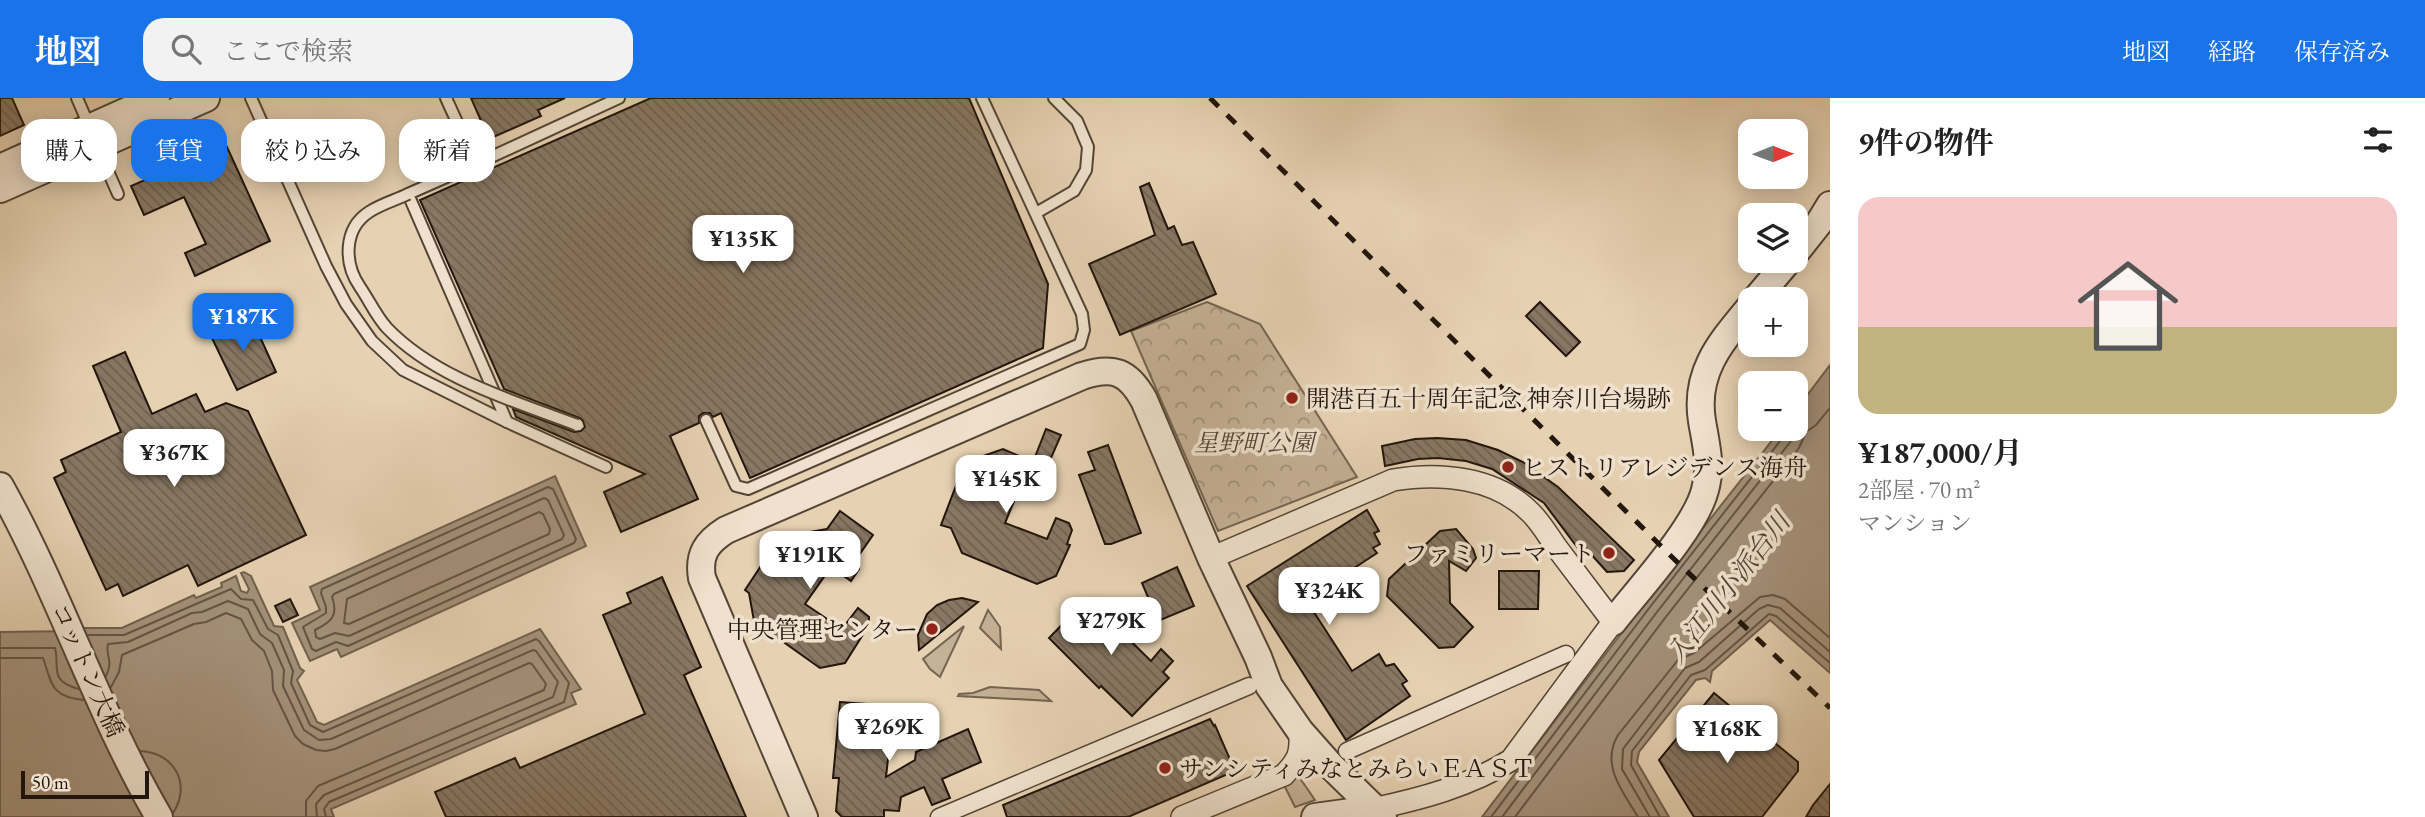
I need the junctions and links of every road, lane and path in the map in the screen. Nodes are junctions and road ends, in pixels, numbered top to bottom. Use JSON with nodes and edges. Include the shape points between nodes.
{"nodes":[{"id":1,"x":77,"y":98,"type":"edge"},
{"id":2,"x":156,"y":98,"type":"edge"},
{"id":3,"x":206,"y":98,"type":"edge"},
{"id":4,"x":251,"y":98,"type":"edge"},
{"id":5,"x":446,"y":98,"type":"edge"},
{"id":6,"x":619,"y":98,"type":"edge"},
{"id":7,"x":982,"y":98,"type":"edge"},
{"id":8,"x":1054,"y":98,"type":"edge"},
{"id":9,"x":86,"y":119,"type":"edge"},
{"id":10,"x":456,"y":119,"type":"edge"},
{"id":11,"x":117,"y":122,"type":"edge"},
{"id":12,"x":117,"y":129,"type":"edge"},
{"id":13,"x":495,"y":155,"type":"edge"},
{"id":14,"x":21,"y":161,"type":"edge"},
{"id":15,"x":0,"y":168,"type":"edge"},
{"id":16,"x":21,"y":177,"type":"edge"},
{"id":17,"x":113,"y":182,"type":"edge"},
{"id":18,"x":435,"y":182,"type":"edge"},
{"id":19,"x":0,"y":189,"type":"edge"},
{"id":20,"x":118,"y":194,"type":"dead end"},
{"id":21,"x":408,"y":194,"type":"junction"},
{"id":22,"x":1035,"y":213,"type":"junction"},
{"id":23,"x":1825,"y":214,"type":"edge"},
{"id":24,"x":1808,"y":236,"type":"edge"},
{"id":25,"x":1778,"y":273,"type":"edge"},
{"id":26,"x":1766,"y":287,"type":"edge"},
{"id":27,"x":1738,"y":321,"type":"edge"},
{"id":28,"x":706,"y":420,"type":"dead end"},
{"id":29,"x":507,"y":422,"type":"junction"},
{"id":30,"x":577,"y":425,"type":"dead end"},
{"id":31,"x":606,"y":467,"type":"dead end"},
{"id":32,"x":0,"y":486,"type":"edge"},
{"id":33,"x":1211,"y":558,"type":"junction"},
{"id":34,"x":1613,"y":622,"type":"junction"},
{"id":35,"x":1566,"y":654,"type":"dead end"},
{"id":36,"x":1249,"y":686,"type":"dead end"},
{"id":37,"x":1300,"y":730,"type":"junction"},
{"id":38,"x":1347,"y":751,"type":"dead end"},
{"id":39,"x":1378,"y":813,"type":"edge"},
{"id":40,"x":159,"y":817,"type":"edge"},
{"id":41,"x":804,"y":817,"type":"edge"},
{"id":42,"x":940,"y":817,"type":"edge"},
{"id":43,"x":1182,"y":817,"type":"edge"},
{"id":44,"x":1315,"y":817,"type":"edge"}],
"edges":[{"from":1,"to":9,"type":"lane"},
{"from":2,"to":11,"type":"street"},
{"from":3,"to":12,"type":"street"},
{"from":4,"to":29,"type":"lane","via":[[326,266],[372,341],[403,370]]},
{"from":5,"to":10,"type":"lane"},
{"from":6,"to":13,"type":"lane"},
{"from":7,"to":22,"type":"lane"},
{"from":8,"to":22,"type":"lane","via":[[1077,121],[1088,147],[1086,170],[1074,191]]},
{"from":14,"to":15,"type":"street"},
{"from":16,"to":19,"type":"street"},
{"from":17,"to":20,"type":"lane"},
{"from":18,"to":21,"type":"lane"},
{"from":21,"to":29,"type":"lane"},
{"from":21,"to":30,"type":"lane","bridge":true,"via":[[368,212],[352,229],[348,250],[353,276],[386,327],[422,356],[466,381]]},
{"from":22,"to":28,"type":"lane","via":[[1082,314],[1080,344],[748,489],[736,486]]},
{"from":23,"to":24,"type":"street"},
{"from":25,"to":26,"type":"street"},
{"from":27,"to":34,"type":"street","via":[[1719,344],[1701,395],[1709,467],[1703,498]]},
{"from":29,"to":31,"type":"lane"},
{"from":32,"to":40,"type":"street","name":"コットン大橋","via":[[39,559],[98,696]]},
{"from":33,"to":34,"type":"street","via":[[1393,480],[1452,477],[1490,488],[1531,513]]},
{"from":33,"to":37,"type":"street","via":[[1269,686]]},
{"from":33,"to":41,"type":"street","via":[[1139,392],[1127,378],[1106,370],[1082,376],[714,537],[702,553],[702,578]]},
{"from":34,"to":39,"type":"street","via":[[1511,760]]},
{"from":35,"to":38,"type":"street"},
{"from":36,"to":42,"type":"street"},
{"from":37,"to":39,"type":"street"},
{"from":37,"to":43,"type":"street","via":[[1301,748],[1284,775]]},
{"from":39,"to":44,"type":"street"}]}
